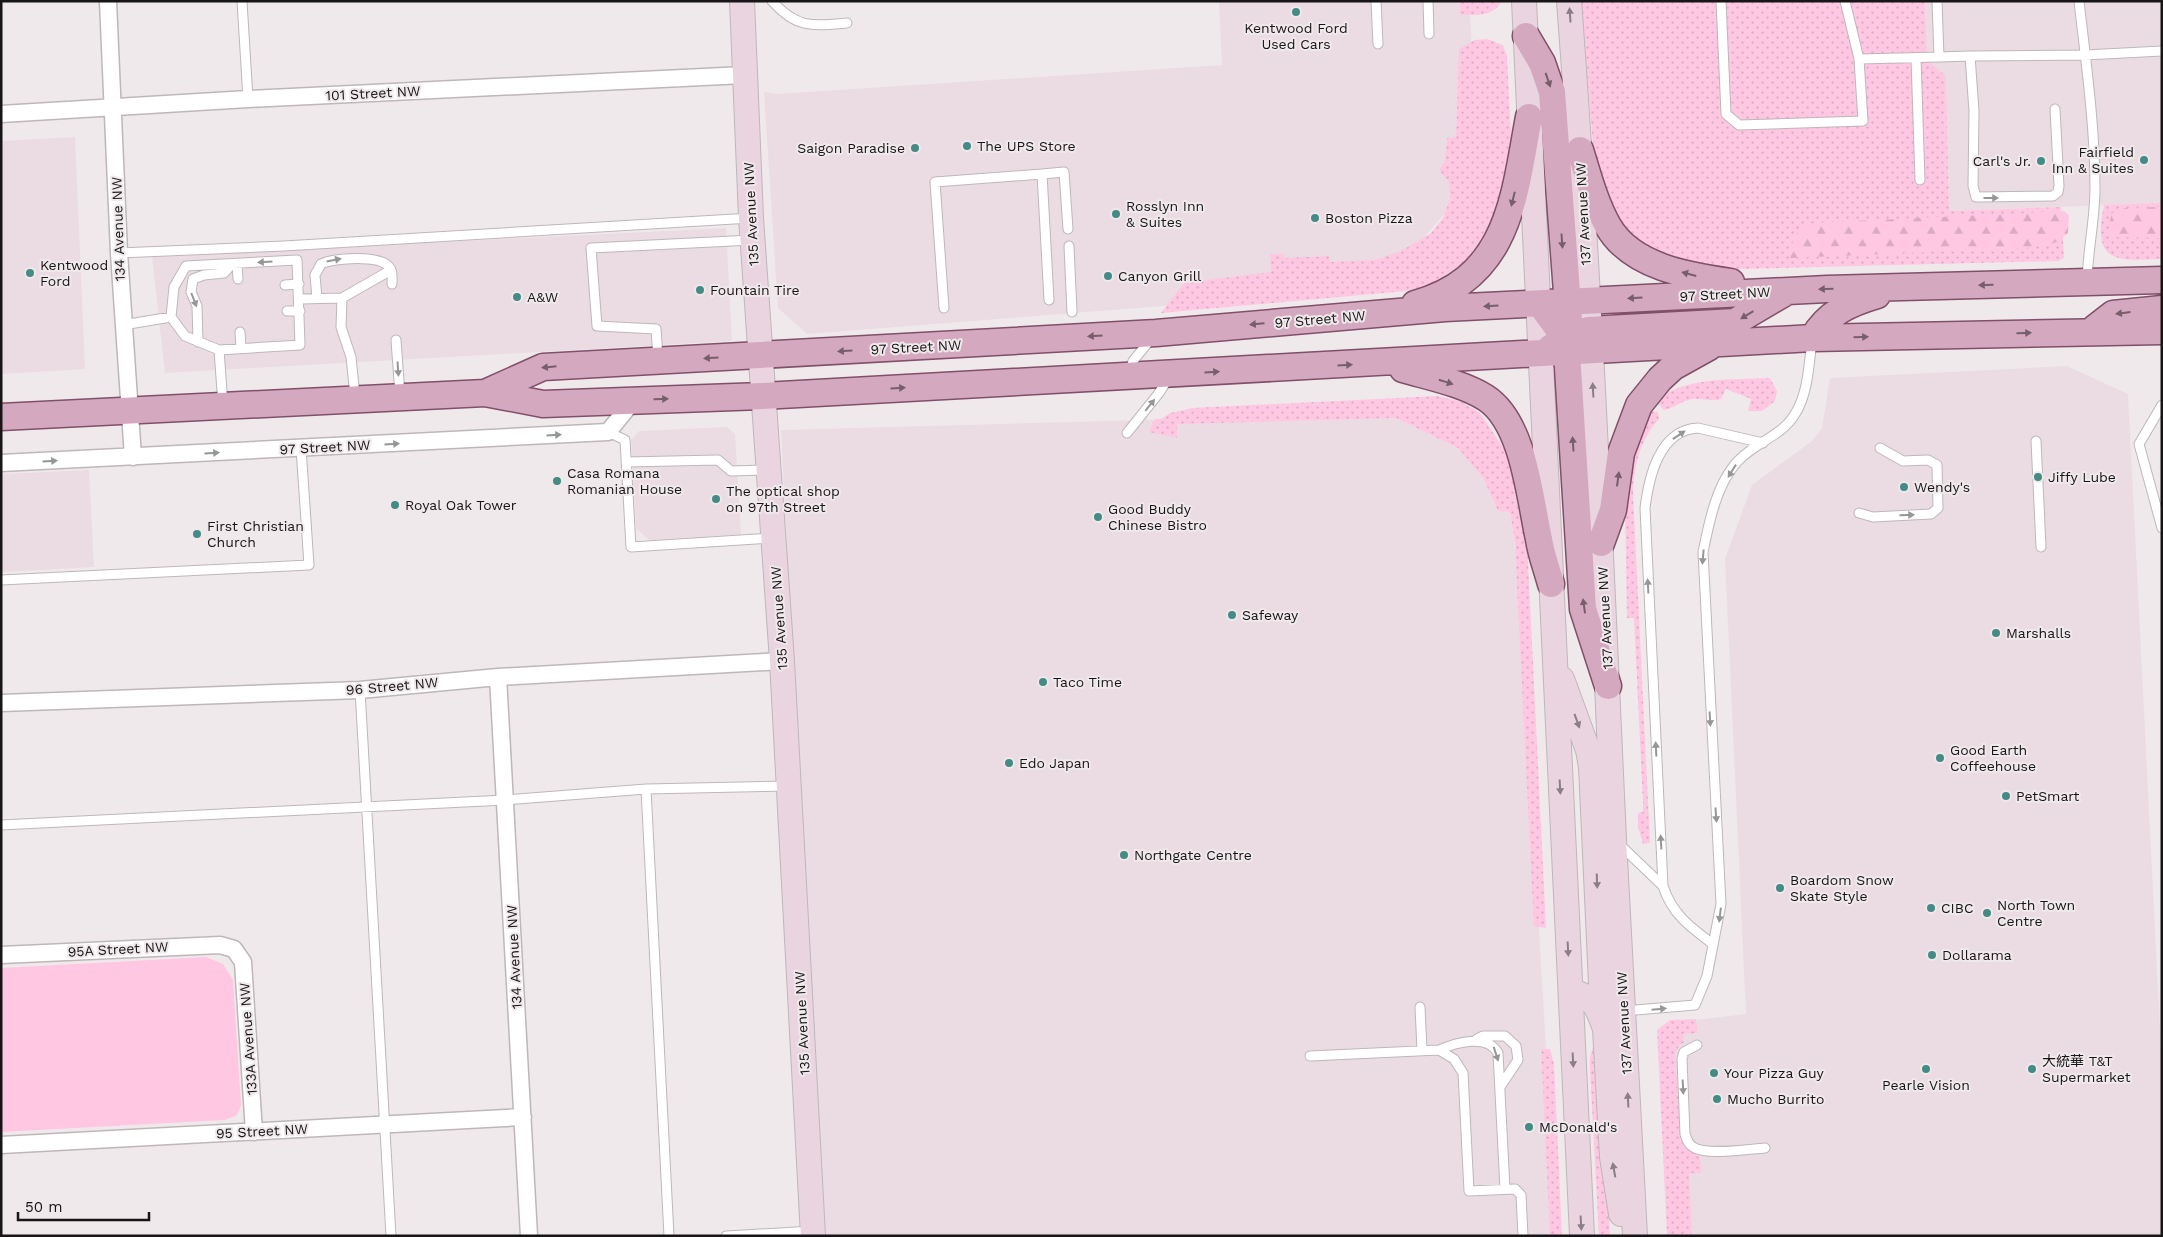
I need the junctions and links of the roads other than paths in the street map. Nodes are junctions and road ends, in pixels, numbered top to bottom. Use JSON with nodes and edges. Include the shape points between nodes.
{"nodes":[{"id":1,"x":108,"y":1,"type":"edge"},
{"id":2,"x":242,"y":1,"type":"edge"},
{"id":3,"x":750,"y":1,"type":"edge"},
{"id":4,"x":772,"y":1,"type":"edge"},
{"id":5,"x":1376,"y":1,"type":"edge"},
{"id":6,"x":1428,"y":1,"type":"edge"},
{"id":7,"x":1524,"y":1,"type":"edge"},
{"id":8,"x":1569,"y":1,"type":"edge"},
{"id":9,"x":1721,"y":1,"type":"edge"},
{"id":10,"x":1845,"y":1,"type":"edge"},
{"id":11,"x":1937,"y":1,"type":"edge"},
{"id":12,"x":2079,"y":1,"type":"edge"},
{"id":13,"x":742,"y":2,"type":"edge"},
{"id":14,"x":847,"y":23,"type":"dead end"},
{"id":15,"x":1429,"y":34,"type":"dead end"},
{"id":16,"x":1526,"y":36,"type":"junction"},
{"id":17,"x":1378,"y":44,"type":"dead end"},
{"id":18,"x":2162,"y":51,"type":"edge"},
{"id":19,"x":2085,"y":55,"type":"junction"},
{"id":20,"x":1970,"y":56,"type":"junction"},
{"id":21,"x":1939,"y":57,"type":"junction"},
{"id":22,"x":1916,"y":58,"type":"junction"},
{"id":23,"x":1860,"y":59,"type":"junction"},
{"id":24,"x":744,"y":75,"type":"junction"},
{"id":25,"x":248,"y":99,"type":"junction"},
{"id":26,"x":114,"y":108,"type":"junction"},
{"id":27,"x":2055,"y":109,"type":"dead end"},
{"id":28,"x":1,"y":114,"type":"edge"},
{"id":29,"x":1529,"y":117,"type":"junction"},
{"id":30,"x":1580,"y":150,"type":"junction"},
{"id":31,"x":1042,"y":174,"type":"junction"},
{"id":32,"x":1920,"y":180,"type":"dead end"},
{"id":33,"x":752,"y":229,"type":"junction"},
{"id":34,"x":1068,"y":229,"type":"dead end"},
{"id":35,"x":1069,"y":246,"type":"dead end"},
{"id":36,"x":119,"y":253,"type":"junction"},
{"id":37,"x":235,"y":264,"type":"junction"},
{"id":38,"x":391,"y":270,"type":"junction"},
{"id":39,"x":238,"y":279,"type":"dead end"},
{"id":40,"x":2162,"y":280,"type":"edge"},
{"id":41,"x":2087,"y":283,"type":"junction"},
{"id":42,"x":299,"y":284,"type":"junction"},
{"id":43,"x":392,"y":284,"type":"dead end"},
{"id":44,"x":285,"y":285,"type":"dead end"},
{"id":45,"x":1909,"y":287,"type":"junction"},
{"id":46,"x":1788,"y":290,"type":"junction"},
{"id":47,"x":317,"y":298,"type":"junction"},
{"id":48,"x":342,"y":298,"type":"junction"},
{"id":49,"x":300,"y":299,"type":"junction"},
{"id":50,"x":1049,"y":300,"type":"dead end"},
{"id":51,"x":1577,"y":301,"type":"junction"},
{"id":52,"x":1540,"y":304,"type":"junction"},
{"id":53,"x":944,"y":308,"type":"dead end"},
{"id":54,"x":2162,"y":309,"type":"edge"},
{"id":55,"x":300,"y":310,"type":"junction"},
{"id":56,"x":287,"y":312,"type":"dead end"},
{"id":57,"x":1072,"y":312,"type":"dead end"},
{"id":58,"x":1375,"y":314,"type":"junction"},
{"id":59,"x":171,"y":317,"type":"junction"},
{"id":60,"x":123,"y":325,"type":"junction"},
{"id":61,"x":2162,"y":331,"type":"edge"},
{"id":62,"x":240,"y":332,"type":"dead end"},
{"id":63,"x":2090,"y":332,"type":"junction"},
{"id":64,"x":1156,"y":333,"type":"junction"},
{"id":65,"x":1813,"y":338,"type":"junction"},
{"id":66,"x":396,"y":340,"type":"dead end"},
{"id":67,"x":1577,"y":341,"type":"junction"},
{"id":68,"x":198,"y":342,"type":"junction"},
{"id":69,"x":1716,"y":344,"type":"junction"},
{"id":70,"x":241,"y":349,"type":"junction"},
{"id":71,"x":219,"y":350,"type":"junction"},
{"id":72,"x":1541,"y":354,"type":"junction"},
{"id":73,"x":760,"y":356,"type":"junction"},
{"id":74,"x":658,"y":361,"type":"junction"},
{"id":75,"x":1383,"y":363,"type":"junction"},
{"id":76,"x":1170,"y":374,"type":"junction"},
{"id":77,"x":1129,"y":376,"type":"junction"},
{"id":78,"x":485,"y":393,"type":"junction"},
{"id":79,"x":762,"y":396,"type":"junction"},
{"id":80,"x":400,"y":397,"type":"junction"},
{"id":81,"x":355,"y":399,"type":"junction"},
{"id":82,"x":634,"y":400,"type":"junction"},
{"id":83,"x":2162,"y":405,"type":"edge"},
{"id":84,"x":223,"y":406,"type":"junction"},
{"id":85,"x":129,"y":410,"type":"junction"},
{"id":86,"x":1,"y":417,"type":"edge"},
{"id":87,"x":608,"y":432,"type":"junction"},
{"id":88,"x":1128,"y":433,"type":"dead end"},
{"id":89,"x":2036,"y":441,"type":"dead end"},
{"id":90,"x":1763,"y":443,"type":"junction"},
{"id":91,"x":301,"y":448,"type":"junction"},
{"id":92,"x":1880,"y":448,"type":"dead end"},
{"id":93,"x":133,"y":457,"type":"junction"},
{"id":94,"x":626,"y":462,"type":"junction"},
{"id":95,"x":1,"y":463,"type":"edge"},
{"id":96,"x":768,"y":470,"type":"junction"},
{"id":97,"x":1859,"y":513,"type":"dead end"},
{"id":98,"x":2162,"y":528,"type":"edge"},
{"id":99,"x":773,"y":538,"type":"junction"},
{"id":100,"x":1601,"y":543,"type":"junction"},
{"id":101,"x":2041,"y":547,"type":"dead end"},
{"id":102,"x":1,"y":580,"type":"edge"},
{"id":103,"x":1551,"y":584,"type":"junction"},
{"id":104,"x":1554,"y":659,"type":"junction"},
{"id":105,"x":782,"y":661,"type":"junction"},
{"id":106,"x":498,"y":677,"type":"junction"},
{"id":107,"x":1608,"y":686,"type":"junction"},
{"id":108,"x":360,"y":690,"type":"junction"},
{"id":109,"x":1,"y":703,"type":"edge"},
{"id":110,"x":789,"y":786,"type":"junction"},
{"id":111,"x":646,"y":789,"type":"junction"},
{"id":112,"x":504,"y":800,"type":"junction"},
{"id":113,"x":366,"y":806,"type":"junction"},
{"id":114,"x":1,"y":825,"type":"edge"},
{"id":115,"x":1614,"y":839,"type":"junction"},
{"id":116,"x":1663,"y":886,"type":"junction"},
{"id":117,"x":1713,"y":944,"type":"junction"},
{"id":118,"x":234,"y":950,"type":"joint"},
{"id":119,"x":1,"y":955,"type":"edge"},
{"id":120,"x":1570,"y":989,"type":"junction"},
{"id":121,"x":1420,"y":1007,"type":"dead end"},
{"id":122,"x":1623,"y":1011,"type":"junction"},
{"id":123,"x":1470,"y":1042,"type":"junction"},
{"id":124,"x":1697,"y":1046,"type":"dead end"},
{"id":125,"x":1422,"y":1050,"type":"junction"},
{"id":126,"x":1438,"y":1050,"type":"junction"},
{"id":127,"x":1310,"y":1056,"type":"dead end"},
{"id":128,"x":1500,"y":1087,"type":"junction"},
{"id":129,"x":523,"y":1117,"type":"junction"},
{"id":130,"x":385,"y":1124,"type":"junction"},
{"id":131,"x":254,"y":1132,"type":"junction"},
{"id":132,"x":1,"y":1145,"type":"edge"},
{"id":133,"x":1765,"y":1148,"type":"dead end"},
{"id":134,"x":1505,"y":1189,"type":"junction"},
{"id":135,"x":813,"y":1234,"type":"edge"},
{"id":136,"x":391,"y":1236,"type":"edge"},
{"id":137,"x":529,"y":1236,"type":"edge"},
{"id":138,"x":669,"y":1236,"type":"edge"},
{"id":139,"x":726,"y":1236,"type":"edge"},
{"id":140,"x":1523,"y":1236,"type":"edge"},
{"id":141,"x":1582,"y":1236,"type":"edge"},
{"id":142,"x":1625,"y":1236,"type":"edge"},
{"id":143,"x":1636,"y":1236,"type":"edge"}],
"edges":[{"from":1,"to":26,"type":"street","name":"134 Avenue NW"},
{"from":2,"to":25,"type":"lane"},
{"from":3,"to":13,"type":"lane"},
{"from":4,"to":14,"type":"lane","via":[[782,12],[811,26]]},
{"from":5,"to":17,"type":"lane"},
{"from":6,"to":15,"type":"lane"},
{"from":7,"to":16,"type":"main road"},
{"from":30,"to":8,"type":"main road","name":"137 Avenue NW","one_way":true},
{"from":9,"to":23,"type":"lane","via":[[1726,114],[1739,125],[1863,121]]},
{"from":10,"to":23,"type":"lane"},
{"from":11,"to":21,"type":"lane"},
{"from":12,"to":19,"type":"lane"},
{"from":13,"to":24,"type":"main road","name":"135 Avenue NW"},
{"from":16,"to":29,"type":"main road"},
{"from":16,"to":51,"type":"main road","one_way":true,"via":[[1542,63],[1552,92]]},
{"from":18,"to":19,"type":"lane"},
{"from":19,"to":20,"type":"lane"},
{"from":19,"to":41,"type":"lane","via":[[2095,189]]},
{"from":20,"to":21,"type":"lane"},
{"from":20,"to":27,"type":"lane","one_way":true,"via":[[1974,111],[1973,186],[1976,197],[2053,196],[2058,192]]},
{"from":21,"to":22,"type":"lane"},
{"from":22,"to":23,"type":"lane"},
{"from":22,"to":32,"type":"lane"},
{"from":24,"to":25,"type":"street","name":"101 Street NW"},
{"from":24,"to":33,"type":"main road","name":"135 Avenue NW"},
{"from":25,"to":26,"type":"street","name":"101 Street NW"},
{"from":26,"to":28,"type":"street","name":"101 Street NW"},
{"from":26,"to":36,"type":"street","name":"134 Avenue NW"},
{"from":29,"to":52,"type":"main road"},
{"from":29,"to":58,"type":"main road","one_way":true,"via":[[1513,201],[1502,232],[1485,262],[1467,279],[1429,300]]},
{"from":46,"to":30,"type":"main road","one_way":true,"via":[[1700,277],[1665,268],[1636,255],[1609,228],[1596,201]]},
{"from":30,"to":51,"type":"main road","name":"137 Avenue NW"},
{"from":31,"to":34,"type":"lane","via":[[1064,172]]},
{"from":31,"to":50,"type":"lane"},
{"from":31,"to":53,"type":"lane","via":[[935,182]]},
{"from":33,"to":36,"type":"lane"},
{"from":33,"to":73,"type":"main road","name":"135 Avenue NW"},
{"from":33,"to":74,"type":"lane","via":[[591,248],[598,326],[656,329]]},
{"from":35,"to":57,"type":"lane"},
{"from":36,"to":60,"type":"street","name":"134 Avenue NW"},
{"from":37,"to":39,"type":"lane"},
{"from":42,"to":37,"type":"lane","one_way":true,"via":[[297,260]]},
{"from":37,"to":59,"type":"lane","via":[[186,266],[174,287]]},
{"from":37,"to":68,"type":"lane","one_way":true,"via":[[224,273],[193,279],[191,292],[197,306]]},
{"from":38,"to":43,"type":"lane"},
{"from":47,"to":38,"type":"lane","one_way":true,"via":[[315,275],[321,264],[334,258],[378,260]]},
{"from":38,"to":48,"type":"lane"},
{"from":40,"to":41,"type":"main road","name":"97 Street NW"},
{"from":41,"to":45,"type":"main road","name":"97 Street NW","one_way":true},
{"from":42,"to":44,"type":"lane"},
{"from":42,"to":49,"type":"lane"},
{"from":45,"to":46,"type":"main road","name":"97 Street NW","one_way":true},
{"from":45,"to":65,"type":"main road","via":[[1844,306],[1818,328]]},
{"from":46,"to":51,"type":"main road","name":"97 Street NW","one_way":true},
{"from":46,"to":67,"type":"main road","one_way":true,"via":[[1735,322]]},
{"from":47,"to":48,"type":"lane"},
{"from":47,"to":49,"type":"lane"},
{"from":48,"to":81,"type":"lane","via":[[341,327],[351,357]]},
{"from":49,"to":55,"type":"lane"},
{"from":51,"to":52,"type":"main road","name":"97 Street NW"},
{"from":51,"to":67,"type":"main road","via":[[1569,318]]},
{"from":52,"to":58,"type":"main road","name":"97 Street NW","one_way":true},
{"from":52,"to":67,"type":"main road"},
{"from":52,"to":72,"type":"main road"},
{"from":54,"to":63,"type":"main road","one_way":true,"via":[[2113,314]]},
{"from":55,"to":56,"type":"lane"},
{"from":55,"to":70,"type":"lane","via":[[300,345]]},
{"from":58,"to":64,"type":"main road","name":"97 Street NW","one_way":true},
{"from":59,"to":60,"type":"lane"},
{"from":59,"to":68,"type":"lane","via":[[185,336]]},
{"from":60,"to":85,"type":"street","name":"134 Avenue NW"},
{"from":61,"to":63,"type":"main road","name":"97 Street NW"},
{"from":62,"to":70,"type":"lane"},
{"from":65,"to":63,"type":"main road","name":"97 Street NW","one_way":true},
{"from":64,"to":73,"type":"main road","name":"97 Street NW","one_way":true},
{"from":64,"to":77,"type":"lane","via":[[1133,361]]},
{"from":65,"to":69,"type":"main road","name":"97 Street NW"},
{"from":65,"to":90,"type":"lane","via":[[1801,404],[1790,423]]},
{"from":66,"to":80,"type":"lane","one_way":true},
{"from":67,"to":69,"type":"main road","name":"97 Street NW"},
{"from":67,"to":72,"type":"main road","name":"97 Street NW"},
{"from":100,"to":67,"type":"main road","name":"137 Avenue NW","one_way":true},
{"from":107,"to":67,"type":"main road","one_way":true,"via":[[1583,609]]},
{"from":68,"to":71,"type":"lane"},
{"from":100,"to":69,"type":"main road","one_way":true,"via":[[1614,510],[1621,453],[1638,405],[1673,367]]},
{"from":70,"to":71,"type":"lane"},
{"from":71,"to":84,"type":"lane"},
{"from":72,"to":75,"type":"main road","name":"97 Street NW"},
{"from":72,"to":103,"type":"main road"},
{"from":73,"to":74,"type":"main road","name":"97 Street NW","one_way":true},
{"from":73,"to":79,"type":"main road","name":"135 Avenue NW"},
{"from":74,"to":78,"type":"main road","name":"97 Street NW","one_way":true,"via":[[543,367]]},
{"from":76,"to":75,"type":"main road","name":"97 Street NW","one_way":true},
{"from":75,"to":103,"type":"main road","one_way":true,"via":[[1452,383],[1486,398],[1503,416],[1515,439]]},
{"from":76,"to":77,"type":"main road","name":"97 Street NW"},
{"from":88,"to":76,"type":"lane","one_way":true},
{"from":79,"to":77,"type":"main road","name":"97 Street NW","one_way":true},
{"from":78,"to":80,"type":"main road","name":"97 Street NW"},
{"from":78,"to":82,"type":"main road","name":"97 Street NW","via":[[543,404]]},
{"from":82,"to":79,"type":"main road","name":"97 Street NW","one_way":true},
{"from":79,"to":96,"type":"main road","name":"135 Avenue NW"},
{"from":80,"to":81,"type":"main road","name":"97 Street NW"},
{"from":81,"to":84,"type":"main road","name":"97 Street NW"},
{"from":82,"to":87,"type":"street"},
{"from":83,"to":98,"type":"lane","via":[[2139,444]]},
{"from":84,"to":85,"type":"main road","name":"97 Street NW"},
{"from":85,"to":86,"type":"main road","name":"97 Street NW"},
{"from":85,"to":93,"type":"street","name":"134 Avenue NW"},
{"from":91,"to":87,"type":"street","name":"97 Street NW","one_way":true},
{"from":87,"to":94,"type":"lane","via":[[625,440]]},
{"from":89,"to":101,"type":"lane"},
{"from":116,"to":90,"type":"lane","one_way":true,"via":[[1645,530],[1649,483],[1665,446],[1688,429],[1713,431]]},
{"from":90,"to":117,"type":"lane","one_way":true,"via":[[1739,460],[1728,477],[1714,509],[1703,552],[1721,904]]},
{"from":93,"to":91,"type":"street","name":"97 Street NW","one_way":true},
{"from":91,"to":102,"type":"lane","via":[[309,565]]},
{"from":97,"to":92,"type":"lane","one_way":true,"via":[[1873,517],[1931,514],[1938,508],[1937,465],[1928,460],[1903,461]]},
{"from":95,"to":93,"type":"street","name":"97 Street NW","one_way":true},
{"from":94,"to":96,"type":"lane","via":[[718,460],[731,471]]},
{"from":94,"to":99,"type":"lane","via":[[631,547]]},
{"from":96,"to":99,"type":"main road","name":"135 Avenue NW"},
{"from":99,"to":105,"type":"main road","name":"135 Avenue NW"},
{"from":100,"to":107,"type":"main road","name":"137 Avenue NW"},
{"from":103,"to":104,"type":"main road"},
{"from":104,"to":120,"type":"main road","one_way":true},
{"from":104,"to":122,"type":"main road","one_way":true,"via":[[1588,750],[1591,767],[1601,984],[1609,1000]]},
{"from":105,"to":106,"type":"street","name":"96 Street NW"},
{"from":105,"to":110,"type":"main road","name":"135 Avenue NW"},
{"from":106,"to":108,"type":"street","name":"96 Street NW"},
{"from":106,"to":112,"type":"street","name":"134 Avenue NW"},
{"from":107,"to":115,"type":"main road","name":"137 Avenue NW"},
{"from":108,"to":109,"type":"street","name":"96 Street NW"},
{"from":108,"to":113,"type":"lane"},
{"from":110,"to":111,"type":"lane"},
{"from":110,"to":135,"type":"main road","name":"135 Avenue NW"},
{"from":111,"to":112,"type":"lane"},
{"from":111,"to":138,"type":"lane"},
{"from":112,"to":113,"type":"lane"},
{"from":112,"to":129,"type":"street","name":"134 Avenue NW"},
{"from":113,"to":114,"type":"lane"},
{"from":113,"to":130,"type":"lane"},
{"from":115,"to":116,"type":"lane"},
{"from":115,"to":122,"type":"main road","name":"137 Avenue NW"},
{"from":116,"to":117,"type":"lane","via":[[1678,916]]},
{"from":122,"to":117,"type":"lane","one_way":true,"via":[[1695,1005],[1707,976]]},
{"from":118,"to":119,"type":"street","name":"95A Street NW","via":[[220,945]]},
{"from":118,"to":131,"type":"street","name":"133A Avenue NW","via":[[242,962]]},
{"from":120,"to":141,"type":"main road","one_way":true},
{"from":142,"to":120,"type":"main road","one_way":true,"via":[[1612,1157],[1605,1029],[1599,1011],[1589,997]]},
{"from":121,"to":125,"type":"lane"},
{"from":143,"to":122,"type":"main road","name":"137 Avenue NW","one_way":true},
{"from":123,"to":126,"type":"lane"},
{"from":123,"to":128,"type":"lane","one_way":true,"via":[[1494,1046]]},
{"from":123,"to":128,"type":"lane","via":[[1483,1036],[1498,1035],[1511,1040],[1516,1046],[1518,1060]]},
{"from":124,"to":133,"type":"lane","one_way":true,"via":[[1684,1052],[1682,1059],[1688,1142],[1694,1148],[1710,1151]]},
{"from":125,"to":126,"type":"lane"},
{"from":125,"to":127,"type":"lane"},
{"from":126,"to":134,"type":"lane","via":[[1454,1059],[1463,1073],[1469,1191]]},
{"from":128,"to":134,"type":"lane"},
{"from":129,"to":130,"type":"street","name":"95 Street NW"},
{"from":129,"to":137,"type":"street","name":"134 Avenue NW"},
{"from":130,"to":131,"type":"street","name":"95 Street NW"},
{"from":130,"to":136,"type":"lane"},
{"from":131,"to":132,"type":"street","name":"95 Street NW"},
{"from":134,"to":140,"type":"lane","via":[[1514,1189],[1521,1196]]},
{"from":135,"to":139,"type":"lane"}]}
